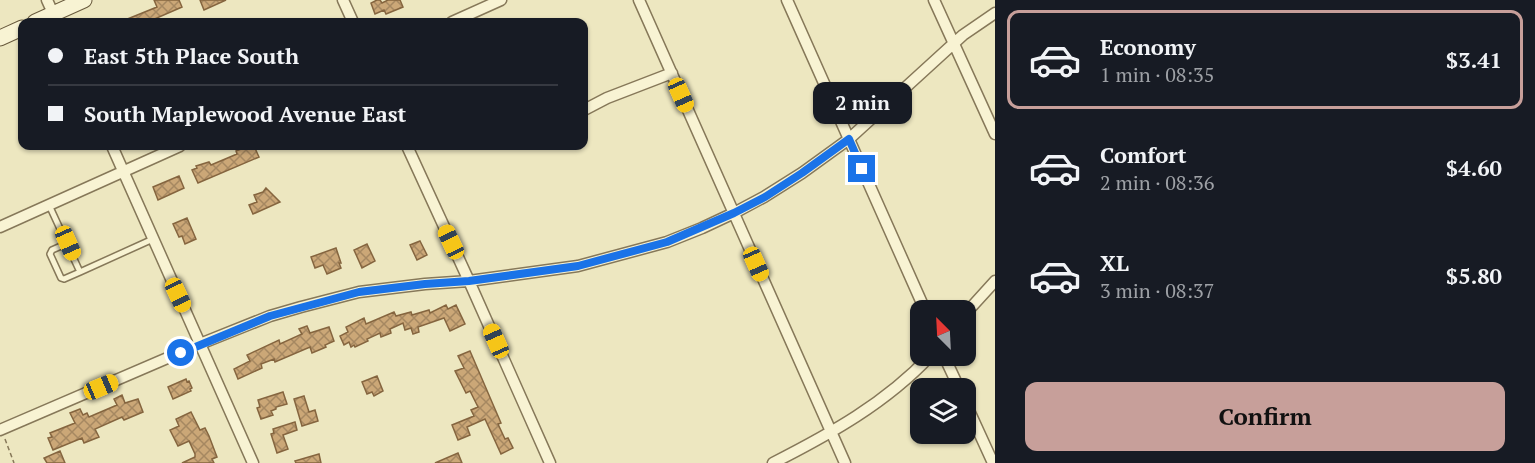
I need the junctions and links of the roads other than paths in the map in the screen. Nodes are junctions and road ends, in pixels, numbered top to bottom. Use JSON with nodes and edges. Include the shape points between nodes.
{"nodes":[{"id":1,"x":84,"y":0,"type":"edge"},
{"id":2,"x":343,"y":0,"type":"edge"},
{"id":3,"x":501,"y":0,"type":"edge"},
{"id":4,"x":639,"y":0,"type":"edge"},
{"id":5,"x":787,"y":0,"type":"edge"},
{"id":6,"x":934,"y":0,"type":"edge"},
{"id":7,"x":53,"y":12,"type":"edge"},
{"id":8,"x":995,"y":13,"type":"edge"},
{"id":9,"x":351,"y":18,"type":"edge"},
{"id":10,"x":461,"y":18,"type":"edge"},
{"id":11,"x":18,"y":30,"type":"edge"},
{"id":12,"x":0,"y":38,"type":"edge"},
{"id":13,"x":954,"y":44,"type":"junction"},
{"id":14,"x":672,"y":73,"type":"junction"},
{"id":15,"x":588,"y":108,"type":"edge"},
{"id":16,"x":995,"y":134,"type":"edge"},
{"id":17,"x":849,"y":139,"type":"junction"},
{"id":18,"x":114,"y":150,"type":"edge"},
{"id":19,"x":171,"y":150,"type":"edge"},
{"id":20,"x":409,"y":150,"type":"edge"},
{"id":21,"x":123,"y":171,"type":"junction"},
{"id":22,"x":49,"y":205,"type":"junction"},
{"id":23,"x":734,"y":213,"type":"junction"},
{"id":24,"x":0,"y":227,"type":"edge"},
{"id":25,"x":153,"y":238,"type":"junction"},
{"id":26,"x":68,"y":243,"type":"junction"},
{"id":27,"x":80,"y":272,"type":"junction"},
{"id":28,"x":469,"y":281,"type":"junction"},
{"id":29,"x":995,"y":281,"type":"edge"},
{"id":30,"x":921,"y":300,"type":"edge"},
{"id":31,"x":976,"y":302,"type":"edge"},
{"id":32,"x":200,"y":344,"type":"junction"},
{"id":33,"x":920,"y":366,"type":"edge"},
{"id":34,"x":976,"y":426,"type":"edge"},
{"id":35,"x":1,"y":430,"type":"edge"},
{"id":36,"x":831,"y":432,"type":"junction"},
{"id":37,"x":253,"y":463,"type":"edge"},
{"id":38,"x":550,"y":463,"type":"edge"},
{"id":39,"x":773,"y":463,"type":"edge"},
{"id":40,"x":845,"y":463,"type":"edge"},
{"id":41,"x":993,"y":463,"type":"edge"}],
"edges":[{"from":1,"to":7,"type":"street"},
{"from":2,"to":9,"type":"street"},
{"from":3,"to":10,"type":"street"},
{"from":4,"to":14,"type":"street"},
{"from":5,"to":17,"type":"street"},
{"from":6,"to":13,"type":"street"},
{"from":8,"to":13,"type":"street"},
{"from":11,"to":12,"type":"street"},
{"from":13,"to":16,"type":"street"},
{"from":13,"to":17,"type":"street"},
{"from":14,"to":15,"type":"street"},
{"from":14,"to":23,"type":"street"},
{"from":17,"to":23,"type":"street","via":[[765,197]]},
{"from":17,"to":30,"type":"street"},
{"from":18,"to":21,"type":"street"},
{"from":19,"to":21,"type":"street"},
{"from":20,"to":28,"type":"street"},
{"from":21,"to":22,"type":"street"},
{"from":21,"to":25,"type":"street"},
{"from":22,"to":24,"type":"street"},
{"from":22,"to":26,"type":"lane"},
{"from":23,"to":28,"type":"street","via":[[667,242],[616,257]]},
{"from":23,"to":36,"type":"street"},
{"from":25,"to":27,"type":"lane"},
{"from":25,"to":32,"type":"street"},
{"from":26,"to":27,"type":"lane"},
{"from":26,"to":27,"type":"lane","via":[[50,254],[62,278]]},
{"from":28,"to":32,"type":"street","via":[[359,292],[270,316]]},
{"from":28,"to":38,"type":"street"},
{"from":29,"to":31,"type":"street"},
{"from":32,"to":35,"type":"street"},
{"from":32,"to":37,"type":"street"},
{"from":33,"to":36,"type":"street","via":[[874,405]]},
{"from":34,"to":41,"type":"street"},
{"from":36,"to":39,"type":"street"},
{"from":36,"to":40,"type":"street"}]}
